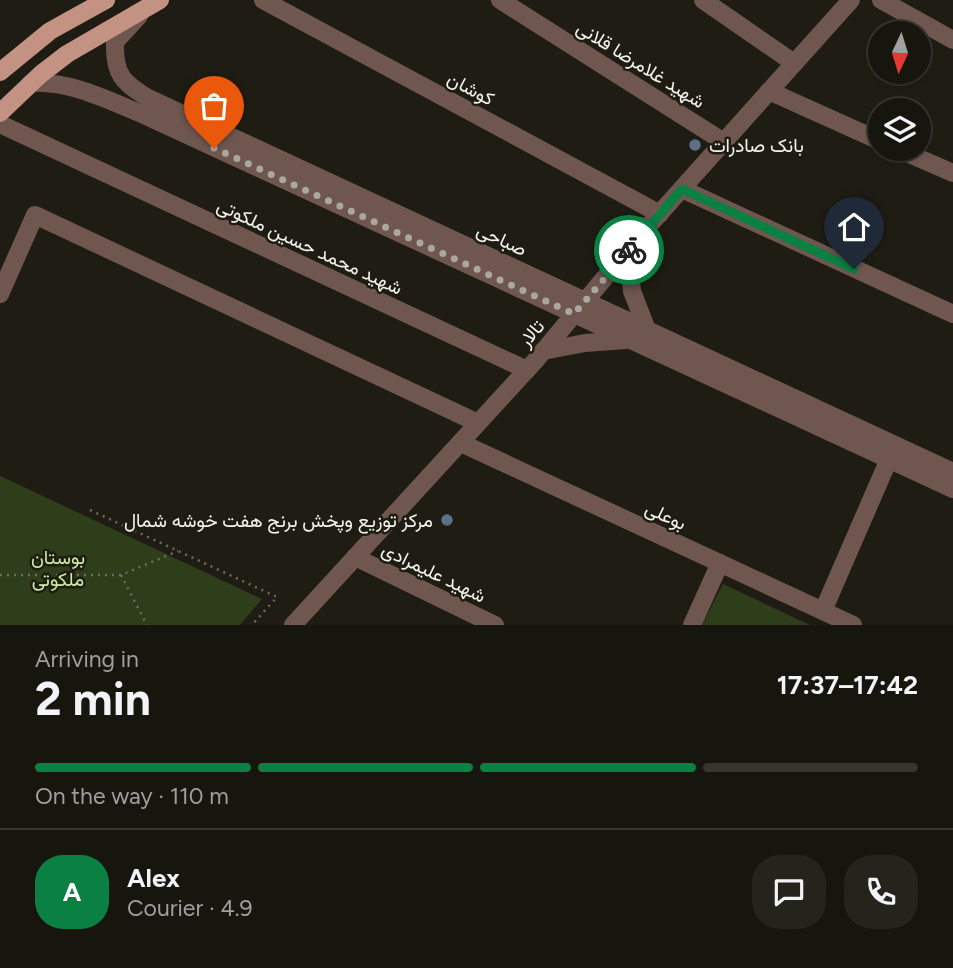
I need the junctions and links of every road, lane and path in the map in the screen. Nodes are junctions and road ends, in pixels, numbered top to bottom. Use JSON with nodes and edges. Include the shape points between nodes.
{"nodes":[{"id":1,"x":106,"y":0,"type":"edge"},
{"id":2,"x":263,"y":0,"type":"edge"},
{"id":3,"x":500,"y":0,"type":"edge"},
{"id":4,"x":703,"y":0,"type":"edge"},
{"id":5,"x":851,"y":0,"type":"edge"},
{"id":6,"x":881,"y":0,"type":"edge"},
{"id":7,"x":157,"y":1,"type":"edge"},
{"id":8,"x":953,"y":40,"type":"edge"},
{"id":9,"x":794,"y":63,"type":"junction"},
{"id":10,"x":0,"y":72,"type":"edge"},
{"id":11,"x":31,"y":83,"type":"junction"},
{"id":12,"x":769,"y":91,"type":"junction"},
{"id":13,"x":0,"y":113,"type":"edge"},
{"id":14,"x":0,"y":124,"type":"edge"},
{"id":15,"x":197,"y":130,"type":"junction"},
{"id":16,"x":868,"y":136,"type":"edge"},
{"id":17,"x":724,"y":142,"type":"junction"},
{"id":18,"x":926,"y":161,"type":"edge"},
{"id":19,"x":953,"y":173,"type":"edge"},
{"id":20,"x":682,"y":189,"type":"junction"},
{"id":21,"x":660,"y":214,"type":"junction"},
{"id":22,"x":628,"y":250,"type":"junction"},
{"id":23,"x":0,"y":294,"type":"edge"},
{"id":24,"x":579,"y":308,"type":"junction"},
{"id":25,"x":953,"y":314,"type":"edge"},
{"id":26,"x":647,"y":330,"type":"junction"},
{"id":27,"x":629,"y":340,"type":"junction"},
{"id":28,"x":543,"y":351,"type":"junction"},
{"id":29,"x":527,"y":370,"type":"junction"},
{"id":30,"x":478,"y":423,"type":"junction"},
{"id":31,"x":461,"y":443,"type":"junction"},
{"id":32,"x":889,"y":459,"type":"junction"},
{"id":33,"x":953,"y":472,"type":"edge"},
{"id":34,"x":953,"y":489,"type":"edge"},
{"id":35,"x":90,"y":510,"type":"dead end"},
{"id":36,"x":178,"y":551,"type":"junction"},
{"id":37,"x":355,"y":557,"type":"junction"},
{"id":38,"x":720,"y":564,"type":"junction"},
{"id":39,"x":0,"y":575,"type":"edge"},
{"id":40,"x":121,"y":575,"type":"junction"},
{"id":41,"x":822,"y":611,"type":"junction"},
{"id":42,"x":147,"y":625,"type":"edge"},
{"id":43,"x":252,"y":625,"type":"edge"},
{"id":44,"x":293,"y":625,"type":"edge"},
{"id":45,"x":495,"y":625,"type":"edge"},
{"id":46,"x":692,"y":625,"type":"edge"},
{"id":47,"x":853,"y":625,"type":"edge"}],
"edges":[{"from":1,"to":10,"type":"main road","via":[[50,31]]},
{"from":2,"to":21,"type":"street","name":"کوشان"},
{"from":3,"to":17,"type":"street","name":"شهید غلامرضا قلانی"},
{"from":4,"to":9,"type":"street"},
{"from":5,"to":9,"type":"street","name":"تالار"},
{"from":6,"to":8,"type":"street"},
{"from":7,"to":11,"type":"main road","via":[[67,54]]},
{"from":7,"to":15,"type":"street","name":"صباحی","via":[[123,31],[115,43],[115,63],[126,85]]},
{"from":9,"to":12,"type":"street","name":"تالار"},
{"from":11,"to":13,"type":"main road"},
{"from":11,"to":15,"type":"street","name":"صباحی","via":[[78,88]]},
{"from":12,"to":16,"type":"street"},
{"from":12,"to":17,"type":"street","name":"تالار"},
{"from":14,"to":29,"type":"street","name":"شهید محمد حسین ملکوتی"},
{"from":15,"to":24,"type":"street","name":"صباحی"},
{"from":17,"to":20,"type":"street","name":"تالار"},
{"from":18,"to":19,"type":"street"},
{"from":20,"to":21,"type":"street","name":"تالار"},
{"from":20,"to":25,"type":"street"},
{"from":21,"to":22,"type":"street","name":"تالار"},
{"from":22,"to":24,"type":"street","name":"تالار"},
{"from":22,"to":26,"type":"street","via":[[632,291]]},
{"from":23,"to":30,"type":"street","via":[[35,215]]},
{"from":24,"to":26,"type":"street","name":"صباحی"},
{"from":24,"to":27,"type":"street","name":"صباحی"},
{"from":24,"to":28,"type":"street","name":"تالار"},
{"from":26,"to":33,"type":"street","name":"صباحی"},
{"from":27,"to":28,"type":"street"},
{"from":27,"to":32,"type":"street","name":"صباحی"},
{"from":28,"to":29,"type":"street","name":"تالار"},
{"from":29,"to":30,"type":"street","name":"تالار"},
{"from":30,"to":31,"type":"street","name":"تالار"},
{"from":31,"to":37,"type":"street","name":"تالار"},
{"from":31,"to":38,"type":"street","name":"بوعلی"},
{"from":32,"to":34,"type":"street","name":"صباحی"},
{"from":32,"to":41,"type":"street"},
{"from":35,"to":36,"type":"path"},
{"from":36,"to":40,"type":"path"},
{"from":36,"to":43,"type":"path","via":[[277,597]]},
{"from":37,"to":44,"type":"street","name":"تالار"},
{"from":37,"to":45,"type":"street","name":"شهید علیمرادی"},
{"from":38,"to":41,"type":"street","name":"بوعلی"},
{"from":38,"to":46,"type":"street"},
{"from":39,"to":40,"type":"path"},
{"from":40,"to":42,"type":"path"},
{"from":41,"to":47,"type":"street","name":"بوعلی"}]}
